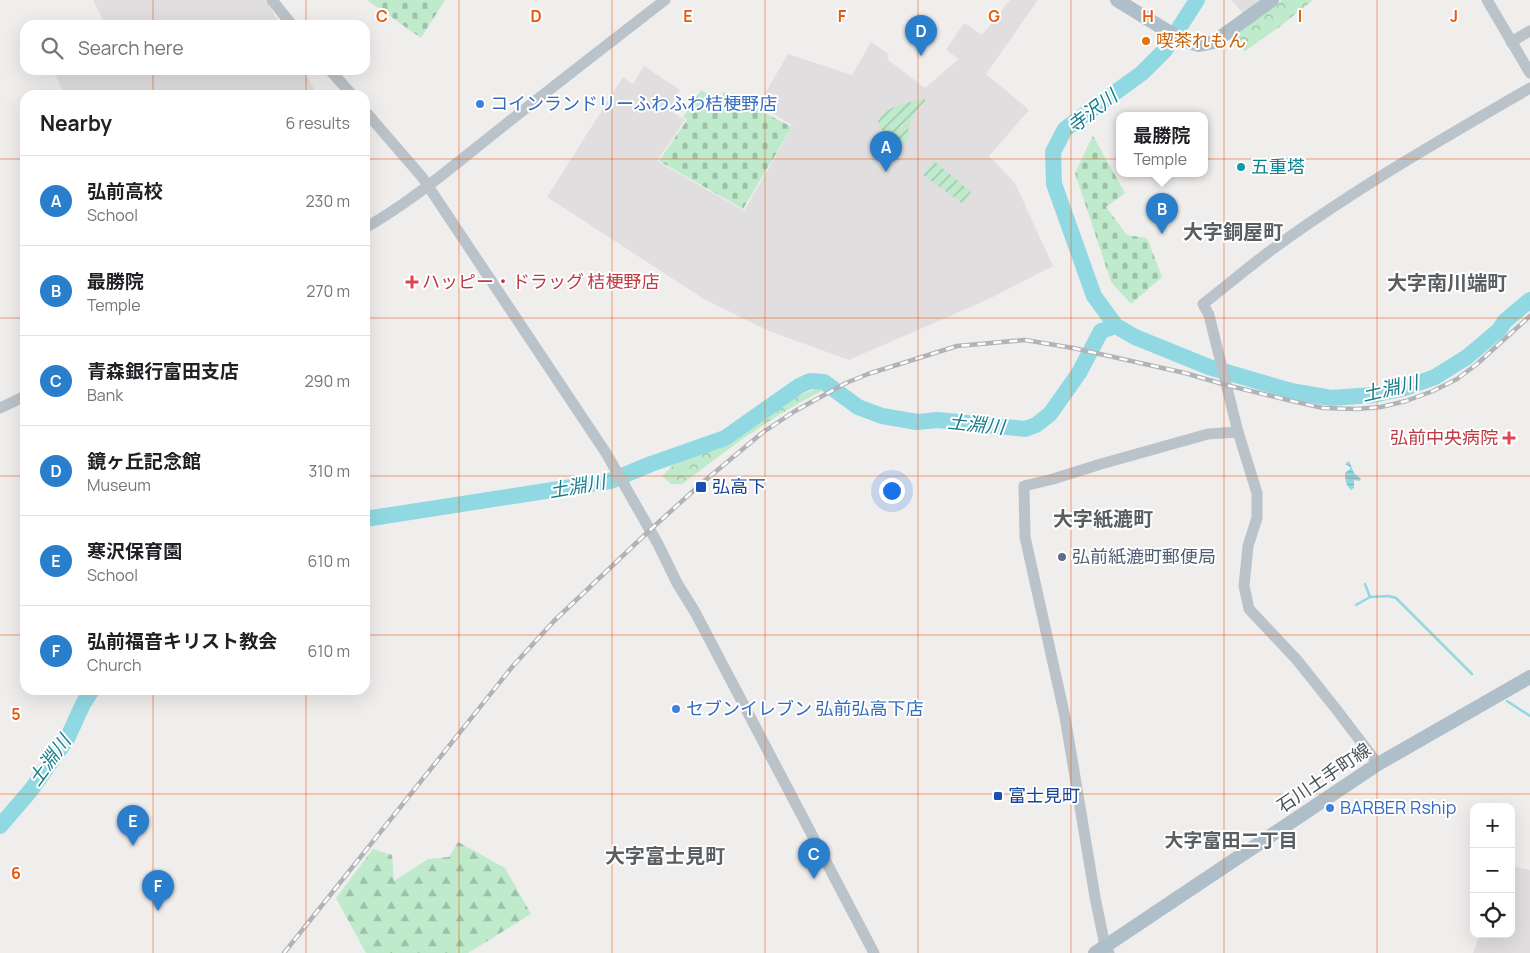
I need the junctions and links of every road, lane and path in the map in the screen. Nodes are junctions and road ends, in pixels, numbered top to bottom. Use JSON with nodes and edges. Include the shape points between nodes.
{"nodes":[{"id":1,"x":272,"y":0,"type":"edge"},
{"id":2,"x":665,"y":0,"type":"edge"},
{"id":3,"x":1118,"y":0,"type":"edge"},
{"id":4,"x":1272,"y":0,"type":"edge"},
{"id":5,"x":1487,"y":0,"type":"edge"},
{"id":6,"x":288,"y":20,"type":"edge"},
{"id":7,"x":1530,"y":31,"type":"edge"},
{"id":8,"x":1511,"y":42,"type":"junction"},
{"id":9,"x":1530,"y":74,"type":"edge"},
{"id":10,"x":334,"y":75,"type":"edge"},
{"id":11,"x":1530,"y":88,"type":"edge"},
{"id":12,"x":348,"y":90,"type":"edge"},
{"id":13,"x":370,"y":117,"type":"edge"},
{"id":14,"x":428,"y":186,"type":"junction"},
{"id":15,"x":370,"y":225,"type":"edge"},
{"id":16,"x":20,"y":398,"type":"edge"},
{"id":17,"x":0,"y":408,"type":"edge"},
{"id":18,"x":1238,"y":432,"type":"junction"},
{"id":19,"x":1530,"y":677,"type":"edge"},
{"id":20,"x":1378,"y":764,"type":"junction"},
{"id":21,"x":1103,"y":951,"type":"edge"},
{"id":22,"x":874,"y":953,"type":"edge"}],
"edges":[{"from":1,"to":6,"type":"street"},
{"from":2,"to":14,"type":"street"},
{"from":3,"to":4,"type":"main road","via":[[1182,40],[1199,45],[1214,42]]},
{"from":5,"to":8,"type":"street"},
{"from":7,"to":8,"type":"street"},
{"from":8,"to":9,"type":"street"},
{"from":10,"to":12,"type":"street"},
{"from":11,"to":18,"type":"street","via":[[1342,202],[1280,243],[1203,304],[1221,357]]},
{"from":13,"to":14,"type":"street"},
{"from":14,"to":15,"type":"street"},
{"from":14,"to":22,"type":"street","via":[[615,468]]},
{"from":16,"to":17,"type":"street"},
{"from":18,"to":20,"type":"street","via":[[1257,493],[1257,518],[1248,546],[1244,586],[1249,610],[1297,660]]},
{"from":18,"to":21,"type":"street","via":[[1208,434],[1024,486],[1025,537],[1065,717]]},
{"from":19,"to":20,"type":"main road","name":"石川土手町線"},
{"from":20,"to":21,"type":"main road","name":"石川土手町線"}]}
